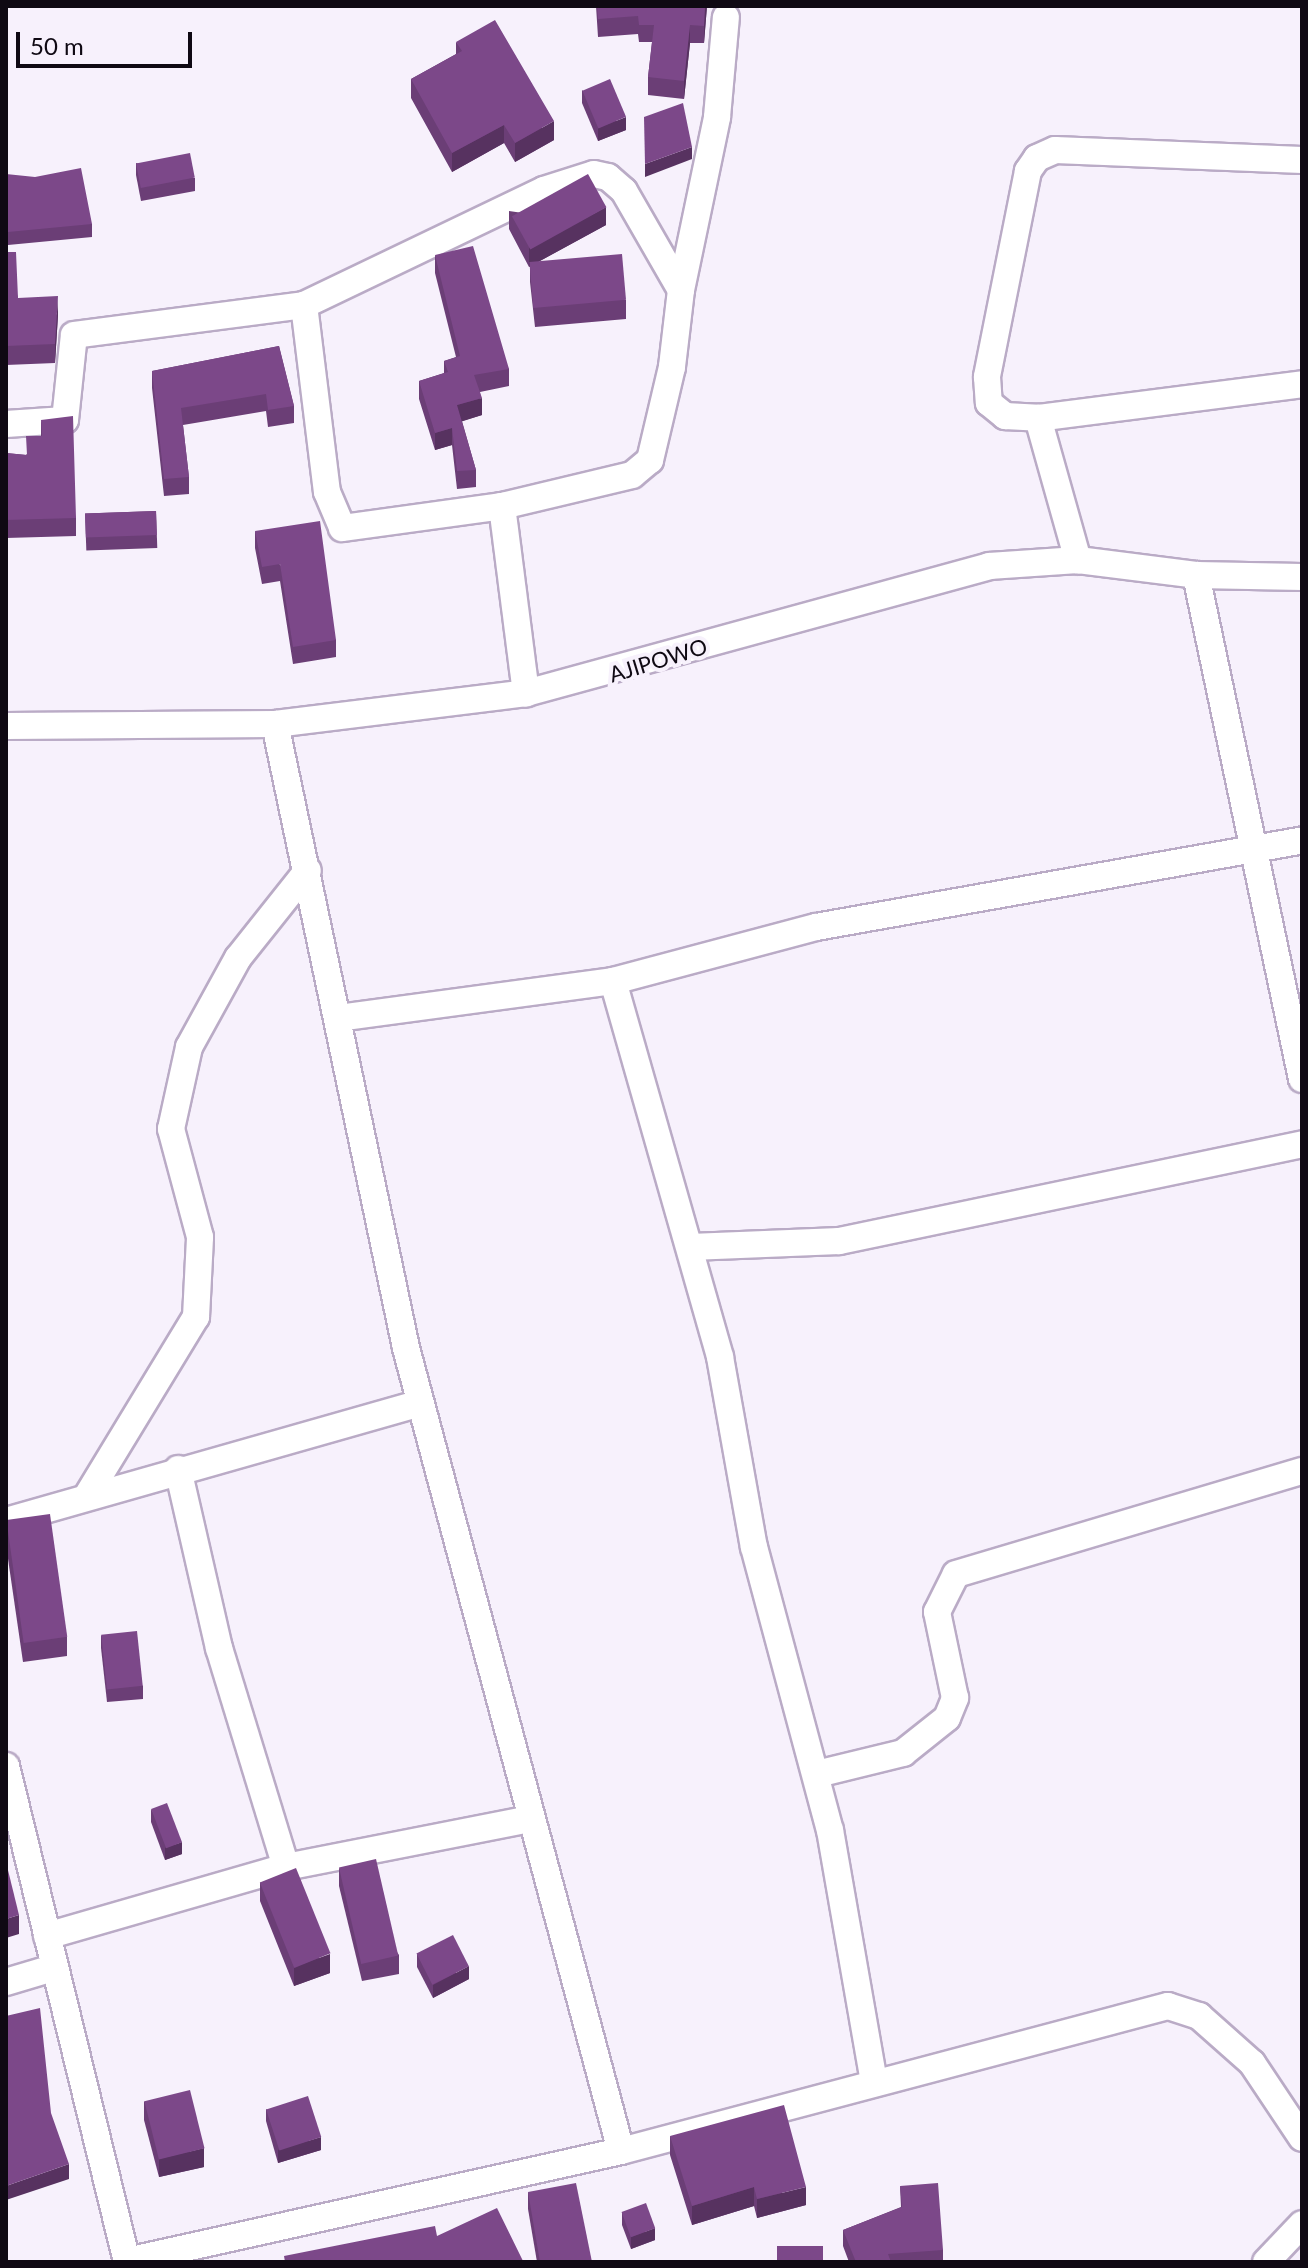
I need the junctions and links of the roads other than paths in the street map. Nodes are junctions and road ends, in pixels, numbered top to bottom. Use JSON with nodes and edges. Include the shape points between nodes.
{"nodes":[{"id":1,"x":726,"y":17,"type":"dead end"},
{"id":2,"x":1302,"y":160,"type":"edge"},
{"id":3,"x":681,"y":290,"type":"junction"},
{"id":4,"x":304,"y":305,"type":"junction"},
{"id":5,"x":1302,"y":384,"type":"edge"},
{"id":6,"x":1038,"y":418,"type":"junction"},
{"id":7,"x":6,"y":424,"type":"edge"},
{"id":8,"x":502,"y":506,"type":"junction"},
{"id":9,"x":1078,"y":560,"type":"junction"},
{"id":10,"x":1196,"y":575,"type":"junction"},
{"id":11,"x":1302,"y":577,"type":"edge"},
{"id":12,"x":526,"y":693,"type":"junction"},
{"id":13,"x":275,"y":724,"type":"junction"},
{"id":14,"x":6,"y":726,"type":"edge"},
{"id":15,"x":1302,"y":840,"type":"edge"},
{"id":16,"x":1250,"y":851,"type":"junction"},
{"id":17,"x":308,"y":870,"type":"junction"},
{"id":18,"x":613,"y":981,"type":"junction"},
{"id":19,"x":339,"y":1018,"type":"junction"},
{"id":20,"x":1302,"y":1079,"type":"edge"},
{"id":21,"x":1302,"y":1144,"type":"edge"},
{"id":22,"x":691,"y":1247,"type":"junction"},
{"id":23,"x":420,"y":1403,"type":"junction"},
{"id":24,"x":178,"y":1469,"type":"junction"},
{"id":25,"x":1302,"y":1471,"type":"edge"},
{"id":26,"x":87,"y":1496,"type":"junction"},
{"id":27,"x":6,"y":1521,"type":"edge"},
{"id":28,"x":6,"y":1766,"type":"edge"},
{"id":29,"x":817,"y":1774,"type":"junction"},
{"id":30,"x":531,"y":1819,"type":"junction"},
{"id":31,"x":286,"y":1867,"type":"junction"},
{"id":32,"x":47,"y":1936,"type":"junction"},
{"id":33,"x":53,"y":1968,"type":"junction"},
{"id":34,"x":6,"y":1982,"type":"edge"},
{"id":35,"x":874,"y":2082,"type":"junction"},
{"id":36,"x":1302,"y":2138,"type":"edge"},
{"id":37,"x":621,"y":2151,"type":"junction"},
{"id":38,"x":1302,"y":2224,"type":"edge"},
{"id":39,"x":127,"y":2262,"type":"edge"},
{"id":40,"x":1266,"y":2262,"type":"edge"}],
"edges":[{"from":1,"to":3,"type":"street","via":[[717,117]]},
{"from":2,"to":6,"type":"street","via":[[1055,150],[1037,158],[1028,171],[987,377],[989,403],[1005,416]]},
{"from":3,"to":4,"type":"street","via":[[624,191],[594,174],[379,263]]},
{"from":3,"to":8,"type":"street","via":[[650,460],[632,475]]},
{"from":4,"to":7,"type":"street","via":[[74,335],[65,420]]},
{"from":4,"to":8,"type":"street","via":[[327,492],[342,528]]},
{"from":5,"to":6,"type":"street"},
{"from":6,"to":9,"type":"street"},
{"from":8,"to":12,"type":"street"},
{"from":9,"to":10,"type":"street","name":"AJIPOWO"},
{"from":9,"to":12,"type":"street","name":"AJIPOWO","via":[[989,566]]},
{"from":10,"to":11,"type":"street","name":"AJIPOWO"},
{"from":10,"to":16,"type":"street"},
{"from":12,"to":13,"type":"street","name":"AJIPOWO"},
{"from":13,"to":14,"type":"street","name":"AJIPOWO"},
{"from":13,"to":17,"type":"street"},
{"from":15,"to":16,"type":"street"},
{"from":16,"to":18,"type":"street","via":[[816,927]]},
{"from":16,"to":20,"type":"street"},
{"from":17,"to":19,"type":"street"},
{"from":17,"to":26,"type":"street","via":[[238,958],[189,1047],[171,1129],[200,1237],[196,1317]]},
{"from":18,"to":19,"type":"street"},
{"from":18,"to":22,"type":"street"},
{"from":19,"to":23,"type":"street"},
{"from":21,"to":22,"type":"street","via":[[839,1241]]},
{"from":22,"to":29,"type":"street","via":[[737,1436],[754,1547]]},
{"from":23,"to":24,"type":"street"},
{"from":23,"to":30,"type":"street"},
{"from":24,"to":26,"type":"street"},
{"from":24,"to":31,"type":"street","via":[[219,1648]]},
{"from":25,"to":29,"type":"street","via":[[956,1574],[937,1612],[955,1698],[947,1718],[903,1753]]},
{"from":26,"to":27,"type":"street"},
{"from":28,"to":32,"type":"street"},
{"from":29,"to":35,"type":"street"},
{"from":30,"to":31,"type":"street"},
{"from":30,"to":37,"type":"street"},
{"from":31,"to":32,"type":"street"},
{"from":32,"to":33,"type":"street"},
{"from":33,"to":34,"type":"street"},
{"from":33,"to":39,"type":"street"},
{"from":35,"to":36,"type":"street","via":[[1186,2007],[1252,2063]]},
{"from":35,"to":37,"type":"street"},
{"from":37,"to":39,"type":"street"},
{"from":38,"to":40,"type":"street"}]}
